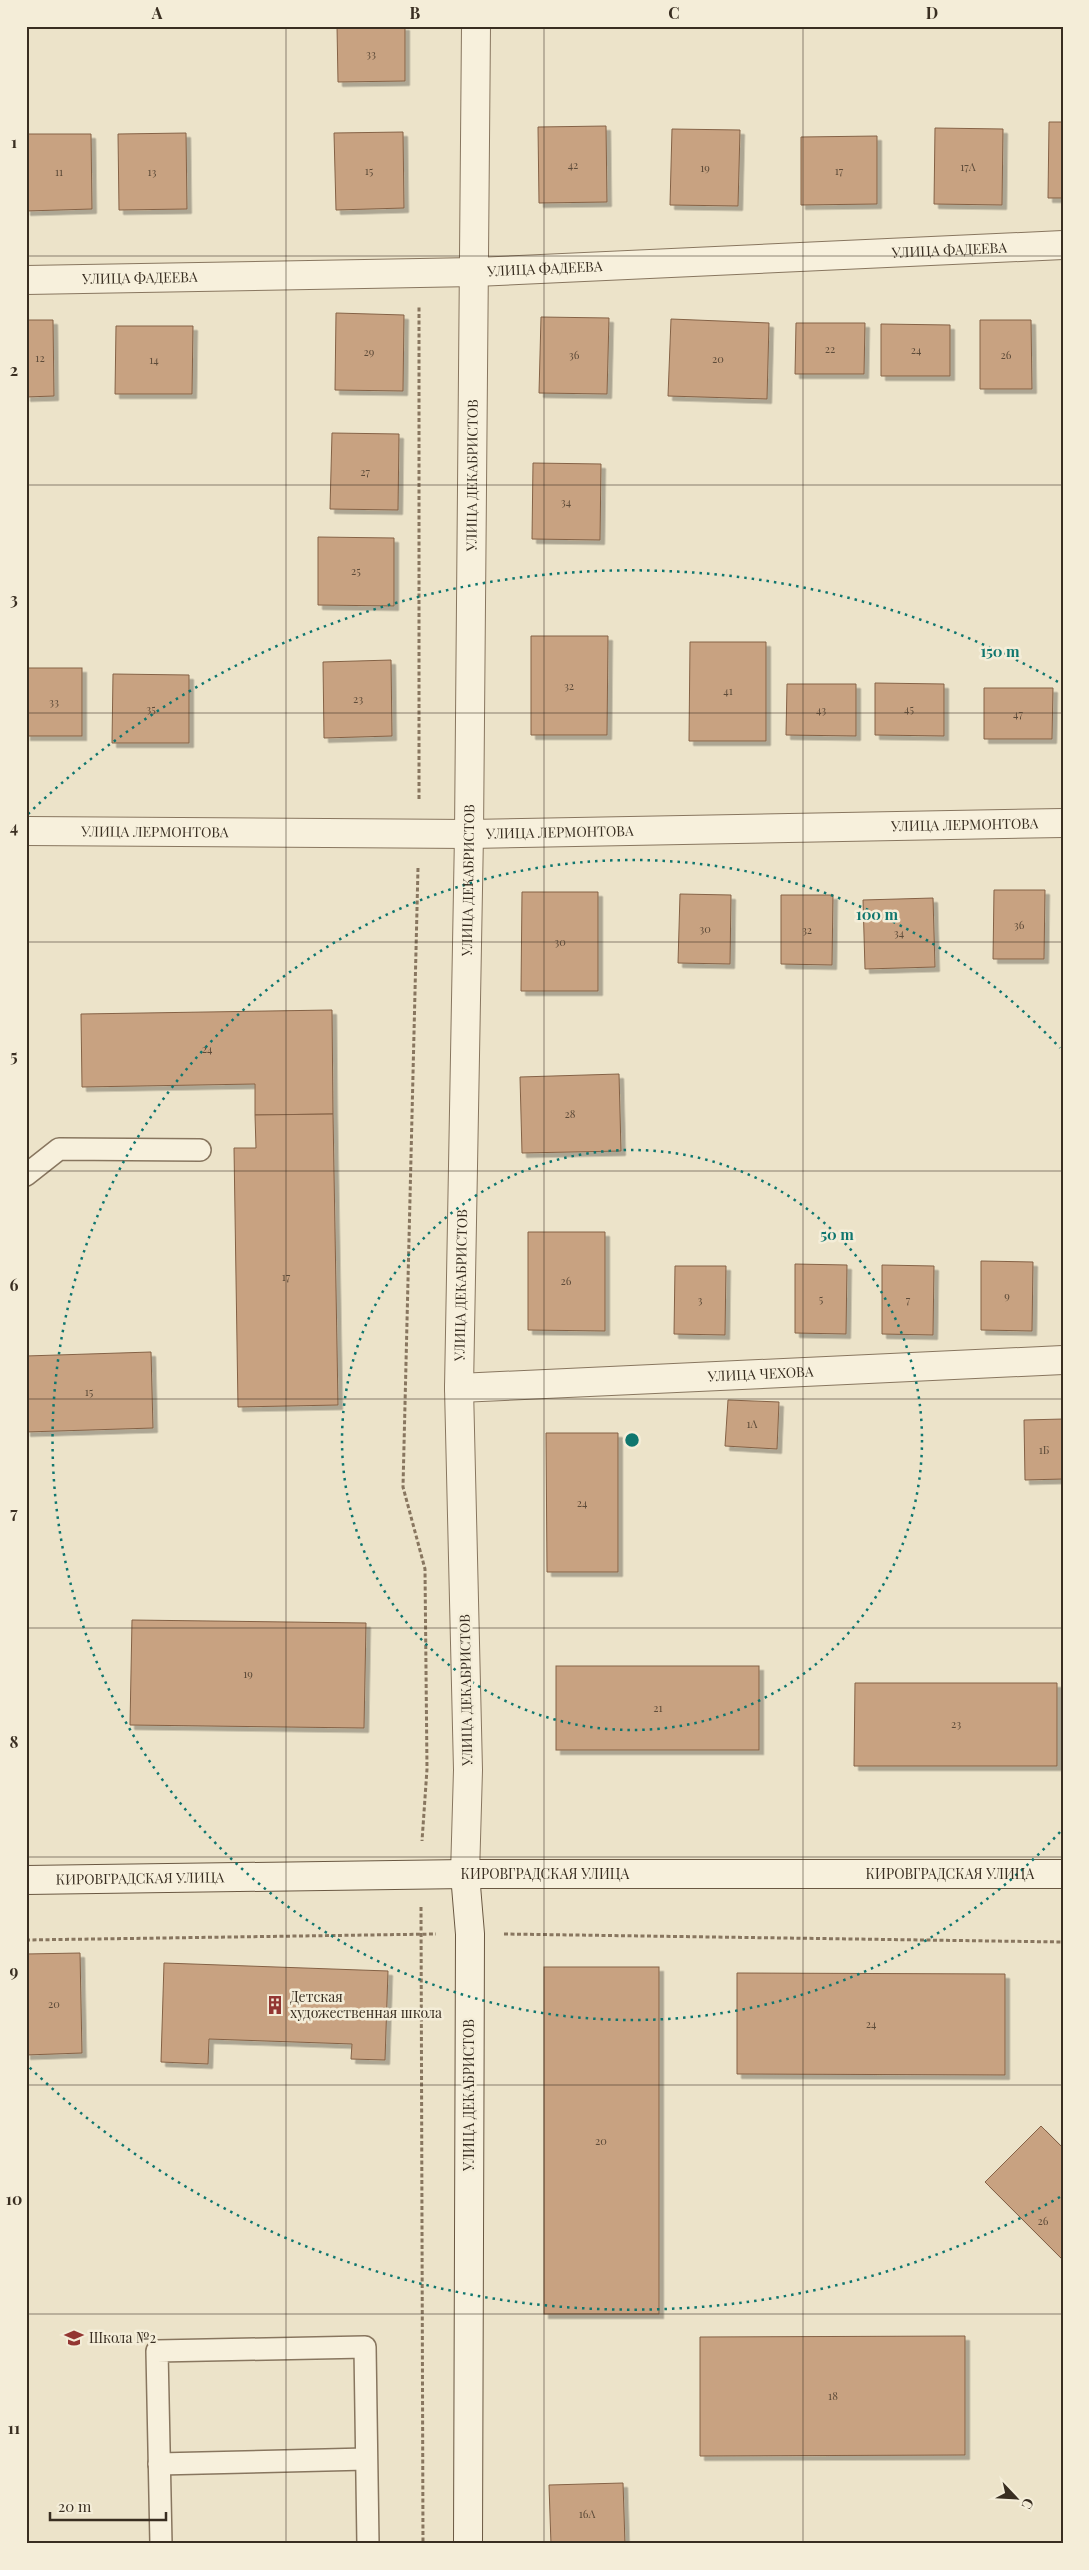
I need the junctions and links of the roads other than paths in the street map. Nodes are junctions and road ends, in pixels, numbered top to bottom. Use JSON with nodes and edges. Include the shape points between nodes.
{"nodes":[{"id":1,"x":476,"y":26,"type":"edge"},
{"id":2,"x":1063,"y":245,"type":"edge"},
{"id":3,"x":474,"y":272,"type":"junction"},
{"id":4,"x":26,"y":280,"type":"edge"},
{"id":5,"x":1063,"y":822,"type":"edge"},
{"id":6,"x":26,"y":831,"type":"edge"},
{"id":7,"x":468,"y":834,"type":"junction"},
{"id":8,"x":200,"y":1150,"type":"dead end"},
{"id":9,"x":26,"y":1175,"type":"edge"},
{"id":10,"x":1063,"y":1360,"type":"edge"},
{"id":11,"x":459,"y":1388,"type":"junction"},
{"id":12,"x":465,"y":1874,"type":"junction"},
{"id":13,"x":1063,"y":1874,"type":"edge"},
{"id":14,"x":26,"y":1880,"type":"edge"},
{"id":15,"x":366,"y":2459,"type":"junction"},
{"id":16,"x":160,"y":2464,"type":"junction"},
{"id":17,"x":161,"y":2544,"type":"edge"},
{"id":18,"x":368,"y":2544,"type":"edge"},
{"id":19,"x":468,"y":2544,"type":"edge"}],
"edges":[{"from":1,"to":3,"type":"street","name":"УЛИЦА ДЕКАБРИСТОВ"},
{"from":2,"to":3,"type":"street","name":"УЛИЦА ФАДЕЕВА"},
{"from":3,"to":4,"type":"street","name":"УЛИЦА ФАДЕЕВА"},
{"from":3,"to":7,"type":"street","name":"УЛИЦА ДЕКАБРИСТОВ"},
{"from":5,"to":7,"type":"street","name":"УЛИЦА ЛЕРМОНТОВА"},
{"from":6,"to":7,"type":"street","name":"УЛИЦА ЛЕРМОНТОВА"},
{"from":7,"to":11,"type":"street","name":"УЛИЦА ДЕКАБРИСТОВ"},
{"from":8,"to":9,"type":"lane","via":[[59,1149]]},
{"from":10,"to":11,"type":"street","name":"УЛИЦА ЧЕХОВА"},
{"from":11,"to":12,"type":"street","name":"УЛИЦА ДЕКАБРИСТОВ","via":[[468,1770]]},
{"from":12,"to":13,"type":"street","name":"КИРОВГРАДСКАЯ УЛИЦА"},
{"from":12,"to":14,"type":"street","name":"КИРОВГРАДСКАЯ УЛИЦА"},
{"from":12,"to":19,"type":"street","name":"УЛИЦА ДЕКАБРИСТОВ","via":[[470,1934]]},
{"from":15,"to":16,"type":"lane"},
{"from":15,"to":16,"type":"lane","via":[[364,2347],[157,2351]]},
{"from":15,"to":18,"type":"lane"},
{"from":16,"to":17,"type":"lane"}]}
